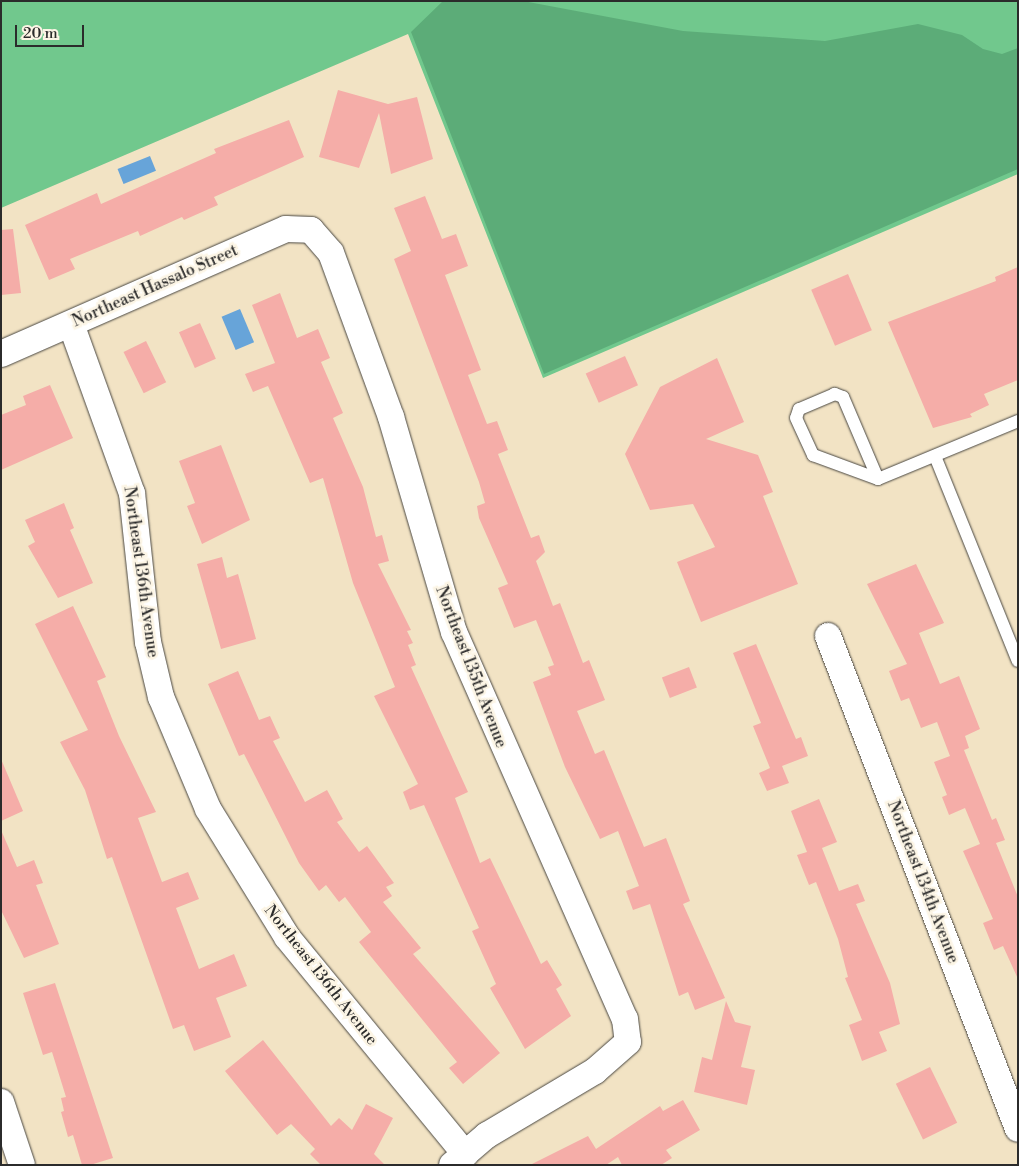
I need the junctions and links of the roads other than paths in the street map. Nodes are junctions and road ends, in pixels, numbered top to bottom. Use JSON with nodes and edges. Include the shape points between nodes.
{"nodes":[{"id":1,"x":311,"y":230,"type":"joint"},
{"id":2,"x":71,"y":324,"type":"junction"},
{"id":3,"x":1,"y":354,"type":"edge"},
{"id":4,"x":1018,"y":421,"type":"edge"},
{"id":5,"x":935,"y":456,"type":"junction"},
{"id":6,"x":878,"y":479,"type":"junction"},
{"id":7,"x":828,"y":636,"type":"dead end"},
{"id":8,"x":1018,"y":661,"type":"edge"},
{"id":9,"x":1,"y":1102,"type":"edge"},
{"id":10,"x":1018,"y":1129,"type":"edge"},
{"id":11,"x":459,"y":1159,"type":"edge"},
{"id":12,"x":22,"y":1165,"type":"edge"}],
"edges":[{"from":1,"to":2,"type":"street","name":"Northeast Hassalo Street","via":[[286,229]]},
{"from":1,"to":11,"type":"street","name":"Northeast 135th Avenue","via":[[331,253],[391,417],[454,632],[625,1019],[628,1042],[595,1071],[487,1135]]},
{"from":2,"to":3,"type":"street","name":"Northeast Hassalo Street"},
{"from":2,"to":11,"type":"street","name":"Northeast 136th Avenue","via":[[132,494],[148,642],[161,697],[208,809],[287,937]]},
{"from":4,"to":5,"type":"lane"},
{"from":5,"to":6,"type":"lane"},
{"from":5,"to":8,"type":"lane"},
{"from":6,"to":6,"type":"lane","via":[[813,455],[796,418],[799,409],[835,394],[843,397]]},
{"from":7,"to":10,"type":"street","name":"Northeast 134th Avenue"},
{"from":9,"to":12,"type":"street"}]}
